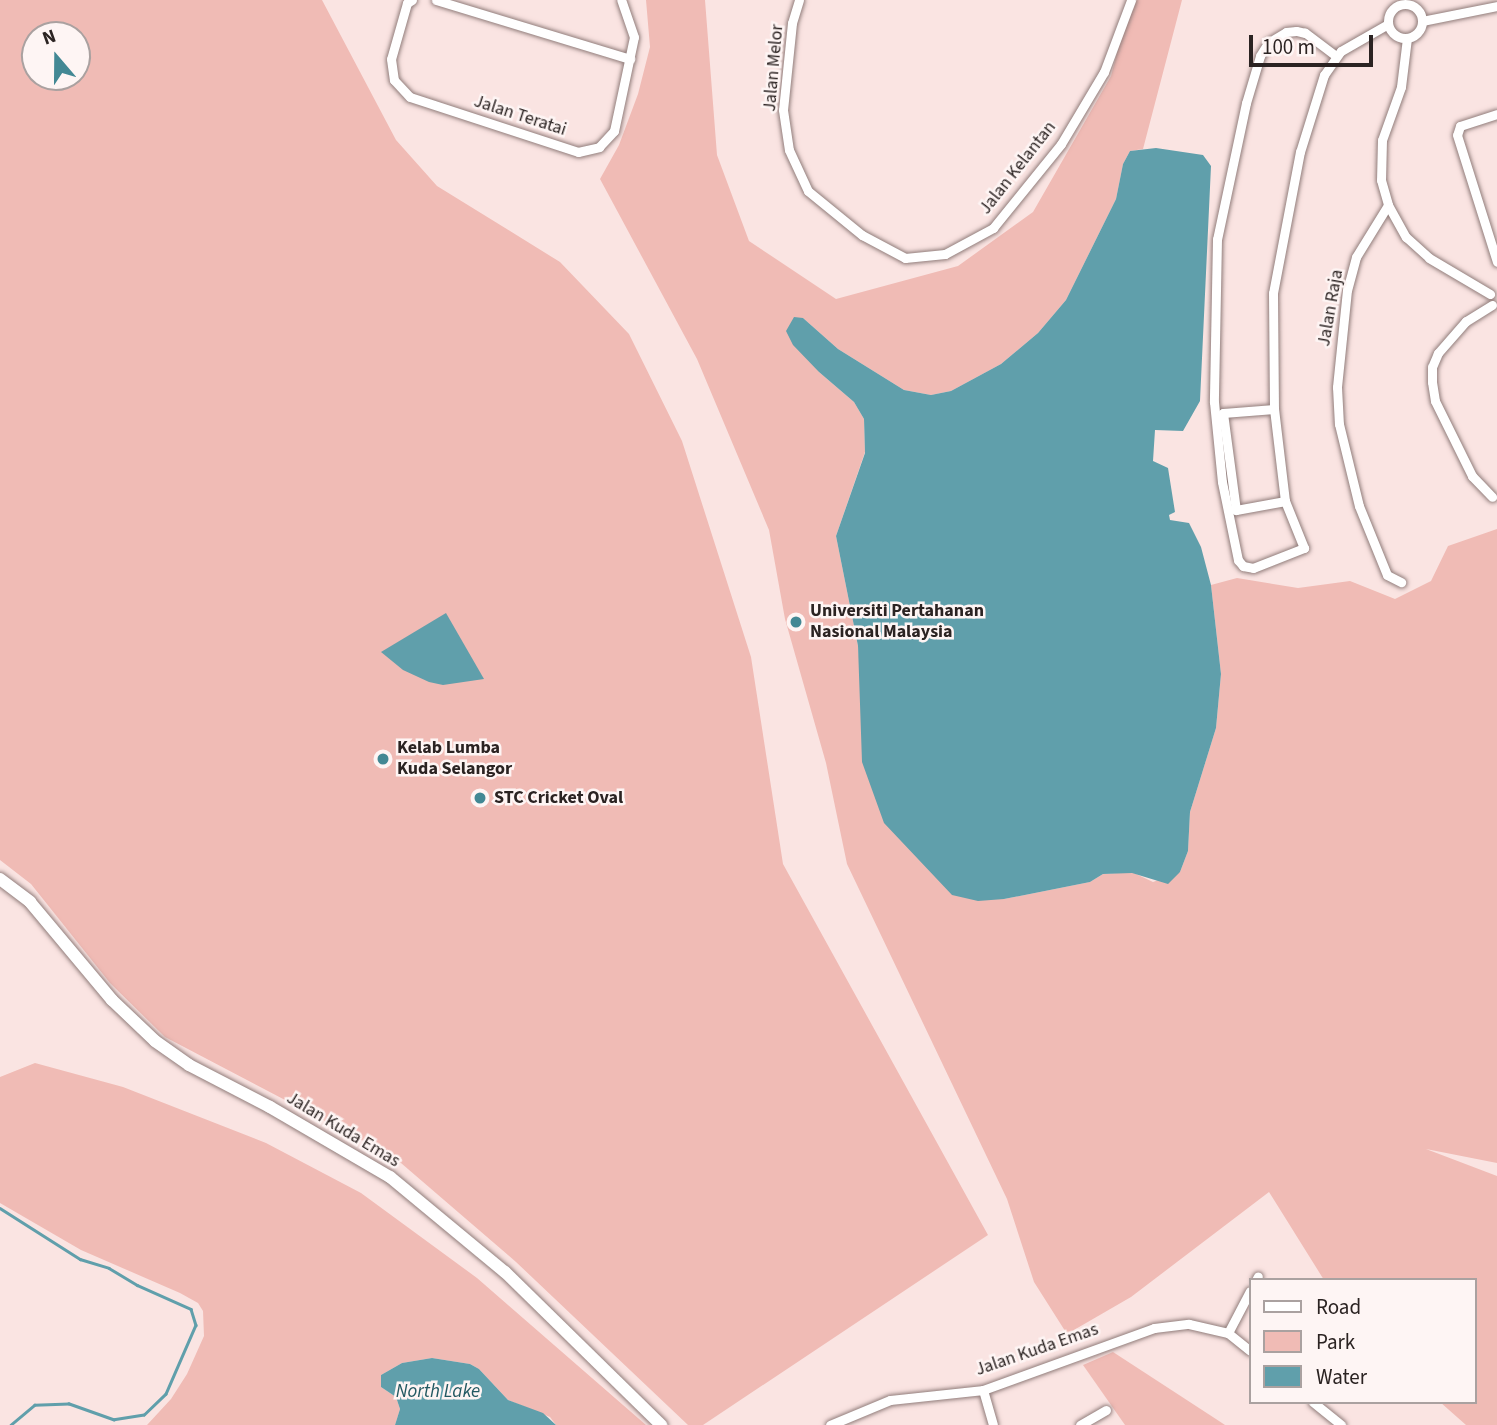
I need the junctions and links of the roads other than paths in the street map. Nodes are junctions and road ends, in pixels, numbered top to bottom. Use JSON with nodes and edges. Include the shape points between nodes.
{"nodes":[{"id":1,"x":412,"y":0,"type":"edge"},
{"id":2,"x":436,"y":0,"type":"edge"},
{"id":3,"x":621,"y":0,"type":"edge"},
{"id":4,"x":800,"y":0,"type":"edge"},
{"id":5,"x":1131,"y":0,"type":"edge"},
{"id":6,"x":1403,"y":2,"type":"edge"},
{"id":7,"x":1497,"y":6,"type":"edge"},
{"id":8,"x":1422,"y":21,"type":"junction"},
{"id":9,"x":1388,"y":24,"type":"junction"},
{"id":10,"x":1407,"y":38,"type":"junction"},
{"id":11,"x":1336,"y":56,"type":"junction"},
{"id":12,"x":630,"y":59,"type":"junction"},
{"id":13,"x":1497,"y":114,"type":"edge"},
{"id":14,"x":1388,"y":205,"type":"junction"},
{"id":15,"x":862,"y":235,"type":"joint"},
{"id":16,"x":1497,"y":262,"type":"edge"},
{"id":17,"x":1495,"y":307,"type":"edge"},
{"id":18,"x":1274,"y":409,"type":"junction"},
{"id":19,"x":1492,"y":497,"type":"dead end"},
{"id":20,"x":1285,"y":501,"type":"junction"},
{"id":21,"x":1401,"y":582,"type":"dead end"},
{"id":22,"x":0,"y":879,"type":"edge"},
{"id":23,"x":1248,"y":1295,"type":"edge"},
{"id":24,"x":1228,"y":1333,"type":"junction"},
{"id":25,"x":1248,"y":1349,"type":"edge"},
{"id":26,"x":983,"y":1390,"type":"junction"},
{"id":27,"x":1315,"y":1404,"type":"edge"},
{"id":28,"x":1106,"y":1410,"type":"dead end"},
{"id":29,"x":661,"y":1425,"type":"edge"},
{"id":30,"x":830,"y":1425,"type":"edge"},
{"id":31,"x":993,"y":1425,"type":"edge"},
{"id":32,"x":1080,"y":1425,"type":"edge"},
{"id":33,"x":1341,"y":1425,"type":"edge"}],
"edges":[{"from":1,"to":12,"type":"street","name":"Jalan Teratai","via":[[407,3],[391,59],[394,80],[410,97],[578,152],[599,147],[614,131]]},
{"from":2,"to":12,"type":"street"},
{"from":3,"to":12,"type":"street","name":"Jalan Teratai","via":[[634,37]]},
{"from":4,"to":15,"type":"street","name":"Jalan Melor","via":[[792,23],[783,110],[789,150],[808,191]]},
{"from":5,"to":15,"type":"street","name":"Jalan Kelantan","via":[[1104,72],[1061,144],[993,228],[945,254],[905,258]]},
{"from":6,"to":8,"type":"street","via":[[1414,7]]},
{"from":6,"to":9,"type":"street","via":[[1390,13]]},
{"from":7,"to":8,"type":"street"},
{"from":8,"to":10,"type":"street","via":[[1417,32]]},
{"from":9,"to":10,"type":"street","via":[[1393,33]]},
{"from":9,"to":11,"type":"street","via":[[1350,43]]},
{"from":10,"to":14,"type":"street","via":[[1401,87],[1382,140],[1381,180]]},
{"from":11,"to":18,"type":"street","via":[[1324,75],[1300,152],[1273,293]]},
{"from":11,"to":20,"type":"street","via":[[1296,31],[1268,43],[1246,103],[1217,239],[1214,402],[1222,482],[1243,566],[1253,568],[1304,548]]},
{"from":13,"to":16,"type":"street","via":[[1460,126],[1457,135]]},
{"from":14,"to":17,"type":"street","via":[[1406,237],[1429,258],[1492,289]]},
{"from":14,"to":21,"type":"street","name":"Jalan Raja","via":[[1356,257],[1347,290],[1337,387],[1339,424],[1359,506],[1387,575]]},
{"from":17,"to":19,"type":"street","via":[[1466,321],[1432,367],[1435,401],[1472,476]]},
{"from":18,"to":20,"type":"street"},
{"from":18,"to":20,"type":"street","via":[[1223,413],[1236,510]]},
{"from":22,"to":29,"type":"street","name":"Jalan Kuda Emas","via":[[30,902],[111,1000],[155,1041],[189,1065],[390,1177],[505,1272]]},
{"from":23,"to":24,"type":"street"},
{"from":24,"to":25,"type":"street","name":"Jalan Kuda Emas"},
{"from":24,"to":26,"type":"street","name":"Jalan Kuda Emas","via":[[1189,1324],[1154,1328]]},
{"from":26,"to":30,"type":"street","name":"Jalan Kuda Emas","via":[[890,1400]]},
{"from":26,"to":31,"type":"street"},
{"from":27,"to":33,"type":"street"},
{"from":28,"to":32,"type":"street"}]}
